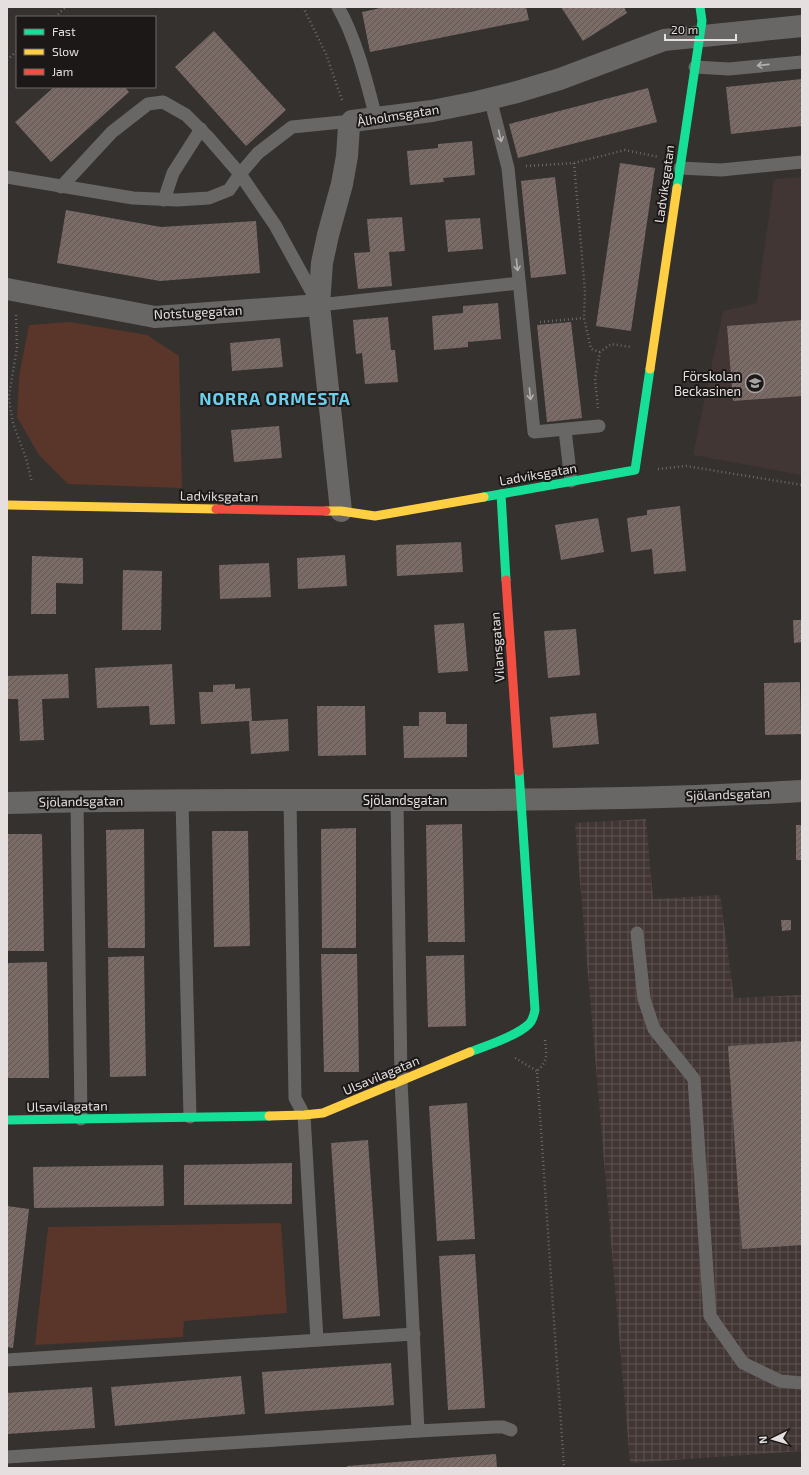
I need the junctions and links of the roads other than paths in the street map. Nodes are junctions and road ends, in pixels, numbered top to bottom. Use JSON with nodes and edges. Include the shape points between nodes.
{"nodes":[{"id":1,"x":338,"y":7,"type":"edge"},
{"id":2,"x":700,"y":7,"type":"edge"},
{"id":3,"x":802,"y":26,"type":"edge"},
{"id":4,"x":699,"y":36,"type":"junction"},
{"id":5,"x":802,"y":62,"type":"edge"},
{"id":6,"x":695,"y":67,"type":"junction"},
{"id":7,"x":490,"y":98,"type":"junction"},
{"id":8,"x":376,"y":118,"type":"junction"},
{"id":9,"x":352,"y":121,"type":"junction"},
{"id":10,"x":201,"y":129,"type":"junction"},
{"id":11,"x":802,"y":162,"type":"edge"},
{"id":12,"x":680,"y":168,"type":"junction"},
{"id":13,"x":240,"y":174,"type":"junction"},
{"id":14,"x":7,"y":177,"type":"edge"},
{"id":15,"x":61,"y":187,"type":"junction"},
{"id":16,"x":164,"y":200,"type":"junction"},
{"id":17,"x":519,"y":283,"type":"junction"},
{"id":18,"x":11,"y":290,"type":"edge"},
{"id":19,"x":318,"y":305,"type":"junction"},
{"id":20,"x":599,"y":426,"type":"road end"},
{"id":21,"x":565,"y":430,"type":"junction"},
{"id":22,"x":571,"y":482,"type":"junction"},
{"id":23,"x":501,"y":494,"type":"junction"},
{"id":24,"x":8,"y":505,"type":"edge"},
{"id":25,"x":340,"y":511,"type":"junction"},
{"id":26,"x":802,"y":791,"type":"edge"},
{"id":27,"x":521,"y":799,"type":"junction"},
{"id":28,"x":290,"y":800,"type":"junction"},
{"id":29,"x":397,"y":800,"type":"junction"},
{"id":30,"x":77,"y":801,"type":"junction"},
{"id":31,"x":182,"y":801,"type":"junction"},
{"id":32,"x":7,"y":803,"type":"edge"},
{"id":33,"x":637,"y":933,"type":"dead end"},
{"id":34,"x":401,"y":1081,"type":"junction"},
{"id":35,"x":304,"y":1116,"type":"junction"},
{"id":36,"x":190,"y":1117,"type":"junction"},
{"id":37,"x":82,"y":1119,"type":"junction"},
{"id":38,"x":7,"y":1120,"type":"edge"},
{"id":39,"x":414,"y":1334,"type":"junction"},
{"id":40,"x":317,"y":1340,"type":"junction"},
{"id":41,"x":7,"y":1360,"type":"edge"},
{"id":42,"x":802,"y":1383,"type":"edge"},
{"id":43,"x":511,"y":1430,"type":"dead end"},
{"id":44,"x":418,"y":1432,"type":"junction"},
{"id":45,"x":7,"y":1457,"type":"edge"}],
"edges":[{"from":1,"to":8,"type":"lane","via":[[362,66]]},
{"from":2,"to":4,"type":"street","name":"Ladviksgatan","via":[[702,21]]},
{"from":3,"to":4,"type":"street","name":"Ålholmsgatan"},
{"from":4,"to":6,"type":"street","name":"Ladviksgatan"},
{"from":4,"to":7,"type":"street","name":"Ålholmsgatan","via":[[656,42],[560,79]]},
{"from":5,"to":6,"type":"lane","one_way":true,"via":[[729,69]]},
{"from":6,"to":12,"type":"street","name":"Ladviksgatan"},
{"from":7,"to":8,"type":"street","name":"Ålholmsgatan"},
{"from":7,"to":17,"type":"lane","one_way":true,"via":[[508,168]]},
{"from":8,"to":9,"type":"street","name":"Ålholmsgatan"},
{"from":9,"to":13,"type":"lane","via":[[292,127],[258,153]]},
{"from":9,"to":19,"type":"street","name":"Ålholmsgatan","via":[[349,126],[342,184],[322,263]]},
{"from":10,"to":13,"type":"lane"},
{"from":10,"to":15,"type":"lane","via":[[186,115],[163,102],[148,104],[112,132]]},
{"from":10,"to":16,"type":"lane","via":[[173,173]]},
{"from":11,"to":12,"type":"lane","via":[[721,170]]},
{"from":12,"to":22,"type":"street","name":"Ladviksgatan","via":[[635,470]]},
{"from":13,"to":16,"type":"lane","via":[[229,190],[209,198]]},
{"from":13,"to":19,"type":"lane","via":[[275,224]]},
{"from":14,"to":15,"type":"lane"},
{"from":15,"to":16,"type":"lane"},
{"from":17,"to":19,"type":"lane"},
{"from":17,"to":21,"type":"lane","one_way":true,"via":[[534,432]]},
{"from":18,"to":19,"type":"street","name":"Notstugegatan","via":[[155,316]]},
{"from":19,"to":25,"type":"street","name":"Ålholmsgatan"},
{"from":20,"to":21,"type":"lane"},
{"from":21,"to":22,"type":"lane"},
{"from":22,"to":23,"type":"street","name":"Ladviksgatan"},
{"from":23,"to":25,"type":"street","name":"Ladviksgatan","via":[[375,516]]},
{"from":23,"to":27,"type":"street","name":"Vilansgatan"},
{"from":24,"to":25,"type":"street","name":"Ladviksgatan"},
{"from":26,"to":27,"type":"street","name":"Sjölandsgatan"},
{"from":27,"to":29,"type":"street","name":"Sjölandsgatan"},
{"from":27,"to":34,"type":"street","name":"Ulsavilagatan","via":[[535,1017],[526,1028],[512,1035]]},
{"from":28,"to":29,"type":"street","name":"Sjölandsgatan"},
{"from":28,"to":31,"type":"street","name":"Sjölandsgatan"},
{"from":28,"to":35,"type":"lane","via":[[295,1098]]},
{"from":29,"to":34,"type":"lane"},
{"from":30,"to":31,"type":"street","name":"Sjölandsgatan"},
{"from":30,"to":32,"type":"street","name":"Sjölandsgatan"},
{"from":30,"to":37,"type":"lane"},
{"from":31,"to":36,"type":"lane"},
{"from":33,"to":42,"type":"lane","via":[[644,999],[654,1029],[694,1079],[710,1316],[743,1363],[780,1381]]},
{"from":34,"to":35,"type":"street","name":"Ulsavilagatan","via":[[331,1110]]},
{"from":34,"to":39,"type":"lane"},
{"from":35,"to":36,"type":"street","name":"Ulsavilagatan"},
{"from":35,"to":40,"type":"lane"},
{"from":36,"to":37,"type":"street","name":"Ulsavilagatan"},
{"from":37,"to":38,"type":"street","name":"Ulsavilagatan"},
{"from":39,"to":40,"type":"lane"},
{"from":39,"to":44,"type":"lane"},
{"from":40,"to":41,"type":"lane"},
{"from":43,"to":44,"type":"lane","via":[[495,1427]]},
{"from":44,"to":45,"type":"lane"}]}
